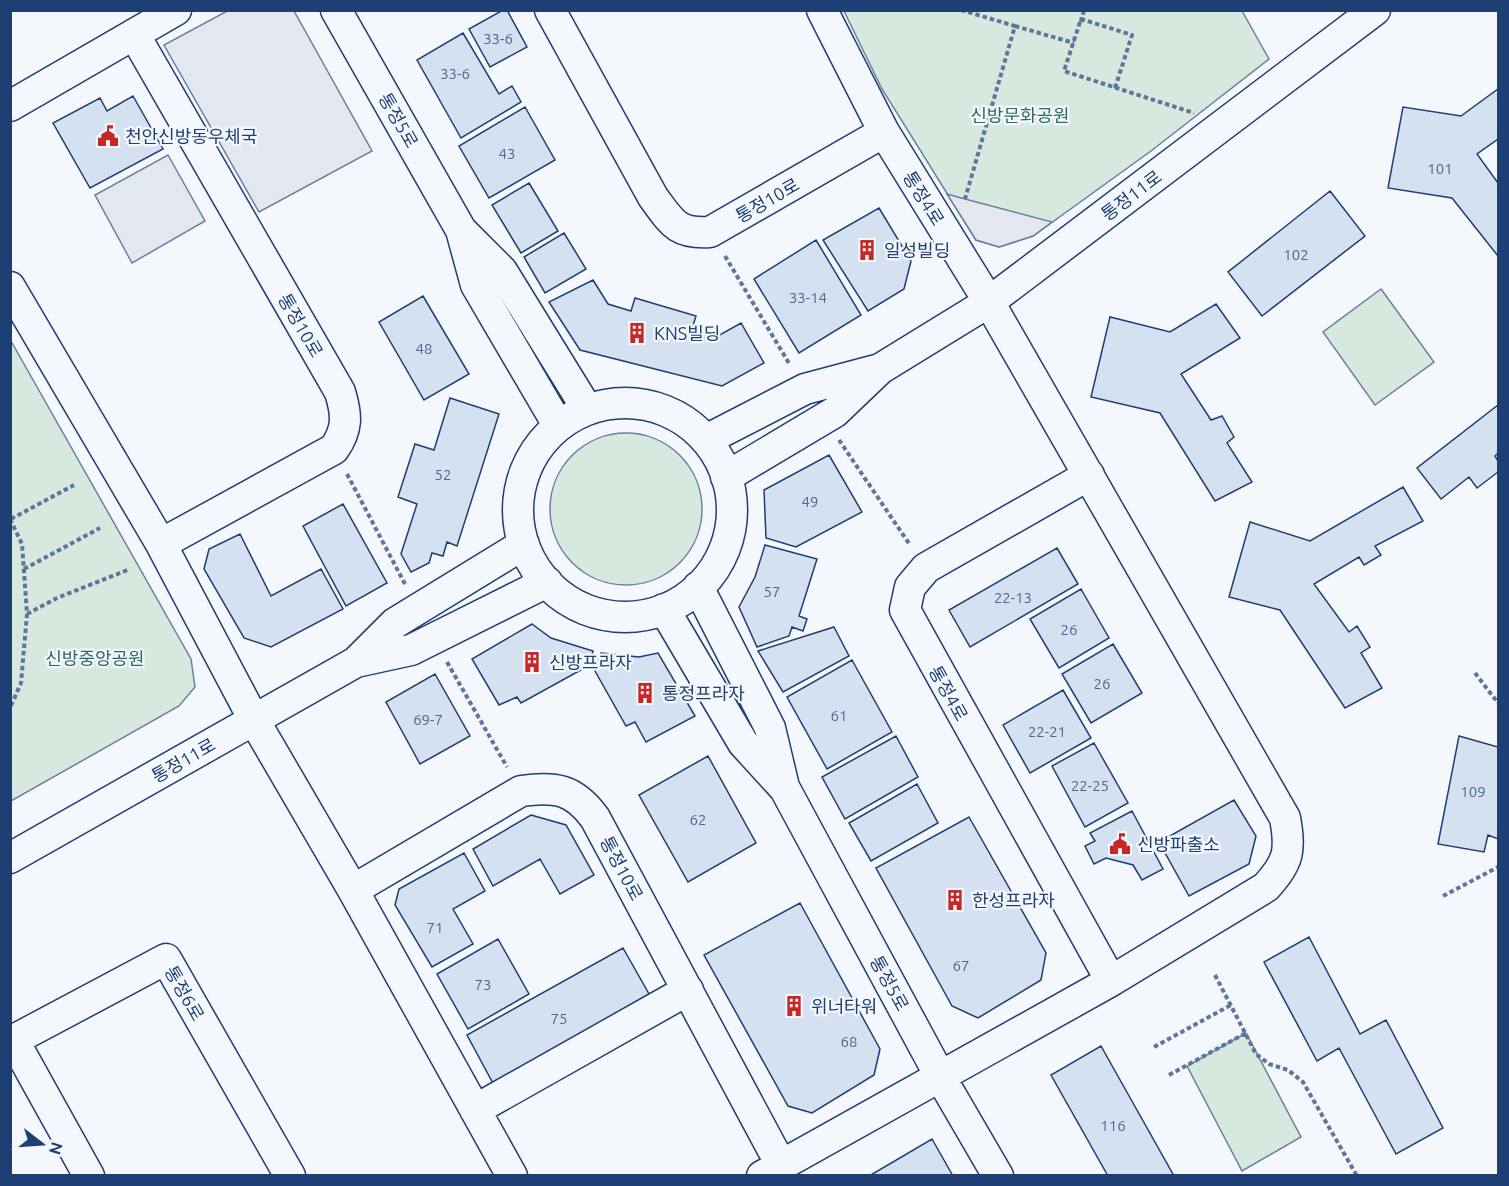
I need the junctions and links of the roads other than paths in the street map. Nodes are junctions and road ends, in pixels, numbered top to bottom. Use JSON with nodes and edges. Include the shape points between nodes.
{"nodes":[{"id":1,"x":176,"y":10,"type":"edge"},
{"id":2,"x":336,"y":10,"type":"edge"},
{"id":3,"x":550,"y":10,"type":"edge"},
{"id":4,"x":822,"y":10,"type":"edge"},
{"id":5,"x":1375,"y":10,"type":"edge"},
{"id":6,"x":134,"y":34,"type":"junction"},
{"id":7,"x":10,"y":106,"type":"edge"},
{"id":8,"x":884,"y":132,"type":"junction"},
{"id":9,"x":461,"y":230,"type":"junction"},
{"id":10,"x":10,"y":287,"type":"edge"},
{"id":11,"x":989,"y":302,"type":"junction"},
{"id":12,"x":880,"y":369,"type":"junction"},
{"id":13,"x":587,"y":409,"type":"junction"},
{"id":14,"x":558,"y":425,"type":"junction"},
{"id":15,"x":706,"y":440,"type":"junction"},
{"id":16,"x":1089,"y":475,"type":"junction"},
{"id":17,"x":726,"y":477,"type":"junction"},
{"id":18,"x":161,"y":544,"type":"junction"},
{"id":19,"x":524,"y":544,"type":"junction"},
{"id":20,"x":548,"y":582,"type":"junction"},
{"id":21,"x":698,"y":587,"type":"junction"},
{"id":22,"x":664,"y":609,"type":"junction"},
{"id":23,"x":356,"y":662,"type":"junction"},
{"id":24,"x":254,"y":720,"type":"junction"},
{"id":25,"x":785,"y":789,"type":"junction"},
{"id":26,"x":10,"y":858,"type":"edge"},
{"id":27,"x":353,"y":890,"type":"junction"},
{"id":28,"x":1111,"y":981,"type":"junction"},
{"id":29,"x":688,"y":990,"type":"junction"},
{"id":30,"x":12,"y":1042,"type":"edge"},
{"id":31,"x":941,"y":1078,"type":"junction"},
{"id":32,"x":475,"y":1110,"type":"junction"},
{"id":33,"x":772,"y":1170,"type":"edge"},
{"id":34,"x":89,"y":1176,"type":"edge"},
{"id":35,"x":290,"y":1176,"type":"edge"},
{"id":36,"x":512,"y":1176,"type":"edge"},
{"id":37,"x":998,"y":1176,"type":"edge"}],
"edges":[{"from":1,"to":6,"type":"street"},
{"from":2,"to":9,"type":"street","name":"통정5로"},
{"from":3,"to":8,"type":"street","name":"통정10로","via":[[653,197],[672,222],[690,233],[710,232]]},
{"from":4,"to":8,"type":"street","name":"통정4로"},
{"from":5,"to":11,"type":"street","name":"통정11로"},
{"from":6,"to":7,"type":"street"},
{"from":6,"to":18,"type":"street","name":"통정10로","via":[[340,392],[347,415],[344,435],[334,449]]},
{"from":8,"to":11,"type":"street","name":"통정4로"},
{"from":9,"to":13,"type":"street","via":[[502,271]]},
{"from":9,"to":14,"type":"street","via":[[476,285]]},
{"from":10,"to":18,"type":"street"},
{"from":11,"to":12,"type":"street","name":"통정11로"},
{"from":11,"to":16,"type":"street","name":"통정4로"},
{"from":12,"to":15,"type":"street","via":[[805,389]]},
{"from":12,"to":17,"type":"street","via":[[825,419]]},
{"from":13,"to":14,"type":"street"},
{"from":13,"to":15,"type":"street","via":[[610,403],[646,404],[680,417]]},
{"from":14,"to":19,"type":"street","via":[[527,466],[518,500]]},
{"from":15,"to":17,"type":"street"},
{"from":16,"to":28,"type":"street","name":"통정4로","via":[[1284,818],[1290,845],[1281,870],[1266,887]]},
{"from":16,"to":28,"type":"street","name":"통정4로","via":[[926,568],[909,587],[905,610]]},
{"from":17,"to":21,"type":"street","via":[[732,503],[728,538],[714,570]]},
{"from":18,"to":24,"type":"street"},
{"from":19,"to":20,"type":"street","via":[[536,570]]},
{"from":19,"to":23,"type":"street","via":[[395,623]]},
{"from":20,"to":22,"type":"street","via":[[560,596],[591,612],[625,617]]},
{"from":20,"to":23,"type":"street","via":[[411,650]]},
{"from":21,"to":22,"type":"street"},
{"from":21,"to":25,"type":"street","via":[[770,728]]},
{"from":22,"to":25,"type":"street","via":[[743,743]]},
{"from":23,"to":24,"type":"street","name":"통정11로"},
{"from":24,"to":26,"type":"street","name":"통정11로"},
{"from":24,"to":27,"type":"street"},
{"from":25,"to":31,"type":"street","name":"통정5로"},
{"from":27,"to":29,"type":"street","name":"통정10로","via":[[521,792],[546,787],[566,792],[584,803],[595,818]]},
{"from":27,"to":32,"type":"street"},
{"from":28,"to":31,"type":"street","name":"통정4로"},
{"from":29,"to":32,"type":"street"},
{"from":29,"to":33,"type":"street","name":"통정10로"},
{"from":30,"to":34,"type":"street","name":"통정6로"},
{"from":30,"to":35,"type":"street","name":"통정6로","via":[[166,959]]},
{"from":31,"to":33,"type":"street","name":"통정4로"},
{"from":31,"to":37,"type":"street","name":"통정5로"},
{"from":32,"to":36,"type":"street"}]}
